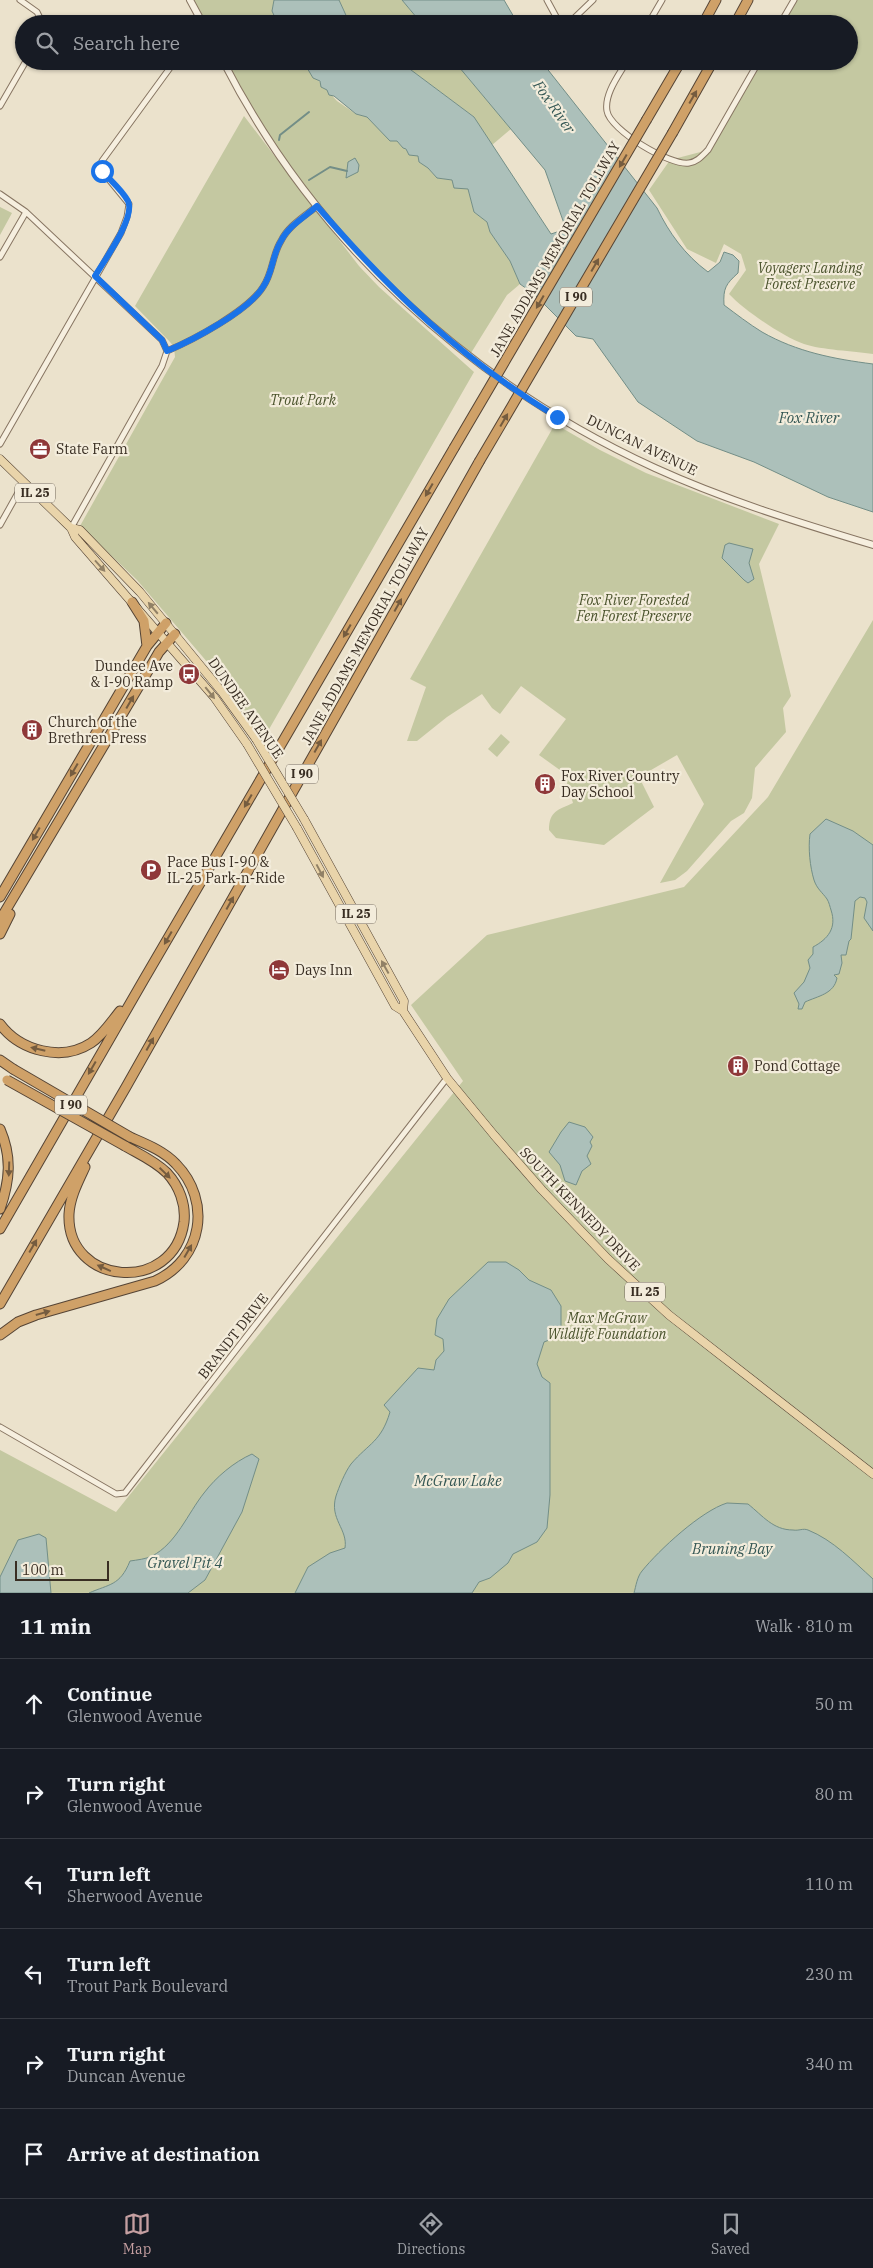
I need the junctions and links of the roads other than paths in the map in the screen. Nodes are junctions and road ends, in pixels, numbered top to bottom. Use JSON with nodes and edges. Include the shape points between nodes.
{"nodes":[{"id":1,"x":20,"y":0,"type":"edge"},
{"id":2,"x":190,"y":0,"type":"edge"},
{"id":3,"x":547,"y":0,"type":"edge"},
{"id":4,"x":593,"y":0,"type":"edge"},
{"id":5,"x":662,"y":0,"type":"edge"},
{"id":6,"x":716,"y":0,"type":"edge"},
{"id":7,"x":748,"y":0,"type":"edge"},
{"id":8,"x":794,"y":0,"type":"edge"},
{"id":9,"x":39,"y":15,"type":"edge"},
{"id":10,"x":199,"y":15,"type":"edge"},
{"id":11,"x":555,"y":15,"type":"edge"},
{"id":12,"x":577,"y":15,"type":"edge"},
{"id":13,"x":653,"y":15,"type":"edge"},
{"id":14,"x":707,"y":15,"type":"edge"},
{"id":15,"x":740,"y":15,"type":"edge"},
{"id":16,"x":785,"y":15,"type":"edge"},
{"id":17,"x":20,"y":70,"type":"edge"},
{"id":18,"x":168,"y":70,"type":"edge"},
{"id":19,"x":228,"y":70,"type":"edge"},
{"id":20,"x":622,"y":70,"type":"edge"},
{"id":21,"x":676,"y":70,"type":"edge"},
{"id":22,"x":708,"y":70,"type":"edge"},
{"id":23,"x":754,"y":70,"type":"edge"},
{"id":24,"x":2,"y":98,"type":"edge"},
{"id":25,"x":0,"y":106,"type":"edge"},
{"id":26,"x":0,"y":194,"type":"edge"},
{"id":27,"x":317,"y":206,"type":"junction"},
{"id":28,"x":26,"y":212,"type":"junction"},
{"id":29,"x":0,"y":257,"type":"edge"},
{"id":30,"x":95,"y":276,"type":"junction"},
{"id":31,"x":167,"y":351,"type":"junction"},
{"id":32,"x":0,"y":444,"type":"edge"},
{"id":33,"x":0,"y":459,"type":"edge"},
{"id":34,"x":24,"y":482,"type":"junction"},
{"id":35,"x":0,"y":524,"type":"edge"},
{"id":36,"x":71,"y":528,"type":"junction"},
{"id":37,"x":873,"y":546,"type":"edge"},
{"id":38,"x":132,"y":602,"type":"junction"},
{"id":39,"x":166,"y":623,"type":"junction"},
{"id":40,"x":158,"y":632,"type":"junction"},
{"id":41,"x":175,"y":634,"type":"junction"},
{"id":42,"x":168,"y":642,"type":"junction"},
{"id":43,"x":147,"y":646,"type":"junction"},
{"id":44,"x":46,"y":843,"type":"junction"},
{"id":45,"x":0,"y":897,"type":"edge"},
{"id":46,"x":0,"y":920,"type":"edge"},
{"id":47,"x":0,"y":934,"type":"edge"},
{"id":48,"x":143,"y":981,"type":"junction"},
{"id":49,"x":403,"y":1010,"type":"junction"},
{"id":50,"x":0,"y":1024,"type":"edge"},
{"id":51,"x":0,"y":1060,"type":"edge"},
{"id":52,"x":4,"y":1077,"type":"edge"},
{"id":53,"x":447,"y":1078,"type":"junction"},
{"id":54,"x":126,"y":1087,"type":"junction"},
{"id":55,"x":0,"y":1129,"type":"edge"},
{"id":56,"x":0,"y":1208,"type":"edge"},
{"id":57,"x":0,"y":1229,"type":"edge"},
{"id":58,"x":0,"y":1304,"type":"edge"},
{"id":59,"x":0,"y":1335,"type":"edge"},
{"id":60,"x":0,"y":1427,"type":"edge"},
{"id":61,"x":873,"y":1474,"type":"edge"}],
"edges":[{"from":1,"to":9,"type":"street"},
{"from":2,"to":10,"type":"street"},
{"from":3,"to":11,"type":"street"},
{"from":4,"to":12,"type":"street"},
{"from":5,"to":13,"type":"street"},
{"from":6,"to":14,"type":"highway"},
{"from":7,"to":15,"type":"highway"},
{"from":8,"to":16,"type":"street"},
{"from":17,"to":24,"type":"street"},
{"from":18,"to":30,"type":"street","via":[[100,166],[127,200],[128,210],[123,228]]},
{"from":19,"to":27,"type":"street","name":"DUNCAN AVENUE","via":[[260,127]]},
{"from":20,"to":23,"type":"street","via":[[607,100],[607,112],[613,124],[680,164],[699,159],[708,150]]},
{"from":21,"to":48,"type":"highway","name":"JANE ADDAMS MEMORIAL TOLLWAY","number":"I 90","one_way":true,"bridge":true},
{"from":54,"to":22,"type":"highway","name":"JANE ADDAMS MEMORIAL TOLLWAY","number":"I 90","one_way":true,"bridge":true,"via":[[479,462]]},
{"from":24,"to":25,"type":"street"},
{"from":26,"to":28,"type":"street"},
{"from":27,"to":31,"type":"street","via":[[284,236],[260,292],[230,316]]},
{"from":27,"to":37,"type":"street","name":"DUNCAN AVENUE","via":[[381,279],[428,323],[483,369],[550,413],[625,454],[683,480]]},
{"from":28,"to":29,"type":"street"},
{"from":28,"to":30,"type":"street"},
{"from":30,"to":31,"type":"street","via":[[162,340]]},
{"from":30,"to":32,"type":"street"},
{"from":31,"to":36,"type":"street","via":[[162,366]]},
{"from":33,"to":34,"type":"main road","name":"DUNDEE AVENUE","number":"IL 25"},
{"from":34,"to":35,"type":"street"},
{"from":34,"to":36,"type":"main road","name":"DUNDEE AVENUE","number":"IL 25"},
{"from":36,"to":38,"type":"main road","name":"DUNDEE AVENUE","number":"IL 25","one_way":true,"via":[[75,537]]},
{"from":39,"to":36,"type":"main road","name":"DUNDEE AVENUE","number":"IL 25","one_way":true,"via":[[80,530]]},
{"from":38,"to":40,"type":"main road","name":"DUNDEE AVENUE","number":"IL 25"},
{"from":38,"to":43,"type":"highway","via":[[144,621]]},
{"from":39,"to":40,"type":"highway"},
{"from":39,"to":41,"type":"main road","name":"DUNDEE AVENUE","number":"IL 25"},
{"from":40,"to":42,"type":"main road","name":"DUNDEE AVENUE","number":"IL 25"},
{"from":40,"to":43,"type":"highway"},
{"from":41,"to":42,"type":"highway"},
{"from":49,"to":41,"type":"main road","name":"DUNDEE AVENUE","number":"IL 25","one_way":true,"bridge":true,"via":[[404,1001],[304,818],[256,739]]},
{"from":44,"to":42,"type":"highway","one_way":true},
{"from":42,"to":49,"type":"main road","name":"DUNDEE AVENUE","number":"IL 25","one_way":true,"bridge":true,"via":[[214,697],[247,744],[395,1006]]},
{"from":43,"to":45,"type":"highway","one_way":true},
{"from":44,"to":46,"type":"highway"},
{"from":44,"to":47,"type":"highway"},
{"from":48,"to":50,"type":"highway","one_way":true,"via":[[104,1031],[76,1050],[51,1052],[30,1048]]},
{"from":48,"to":57,"type":"highway","name":"JANE ADDAMS MEMORIAL TOLLWAY","number":"I 90","one_way":true},
{"from":49,"to":53,"type":"main road","name":"DUNDEE AVENUE","number":"IL 25"},
{"from":59,"to":51,"type":"highway","one_way":true,"bridge":true,"via":[[36,1314],[155,1281],[179,1265],[190,1250],[199,1222],[198,1204],[191,1184],[168,1156]]},
{"from":52,"to":54,"type":"highway","one_way":true,"bridge":true,"via":[[125,1146],[156,1164],[168,1174],[180,1194],[185,1212],[180,1237],[168,1255],[149,1268],[130,1273],[108,1270],[92,1262],[77,1246],[70,1223],[71,1204],[79,1180]]},
{"from":53,"to":60,"type":"street","name":"BRANDT DRIVE","via":[[125,1493],[116,1494]]},
{"from":53,"to":61,"type":"main road","name":"SOUTH KENNEDY DRIVE","number":"IL 25","via":[[542,1190],[608,1259],[669,1315]]},
{"from":58,"to":54,"type":"highway","name":"JANE ADDAMS MEMORIAL TOLLWAY","number":"I 90","one_way":true},
{"from":55,"to":56,"type":"highway","one_way":true,"via":[[8,1151],[10,1170]]}]}
